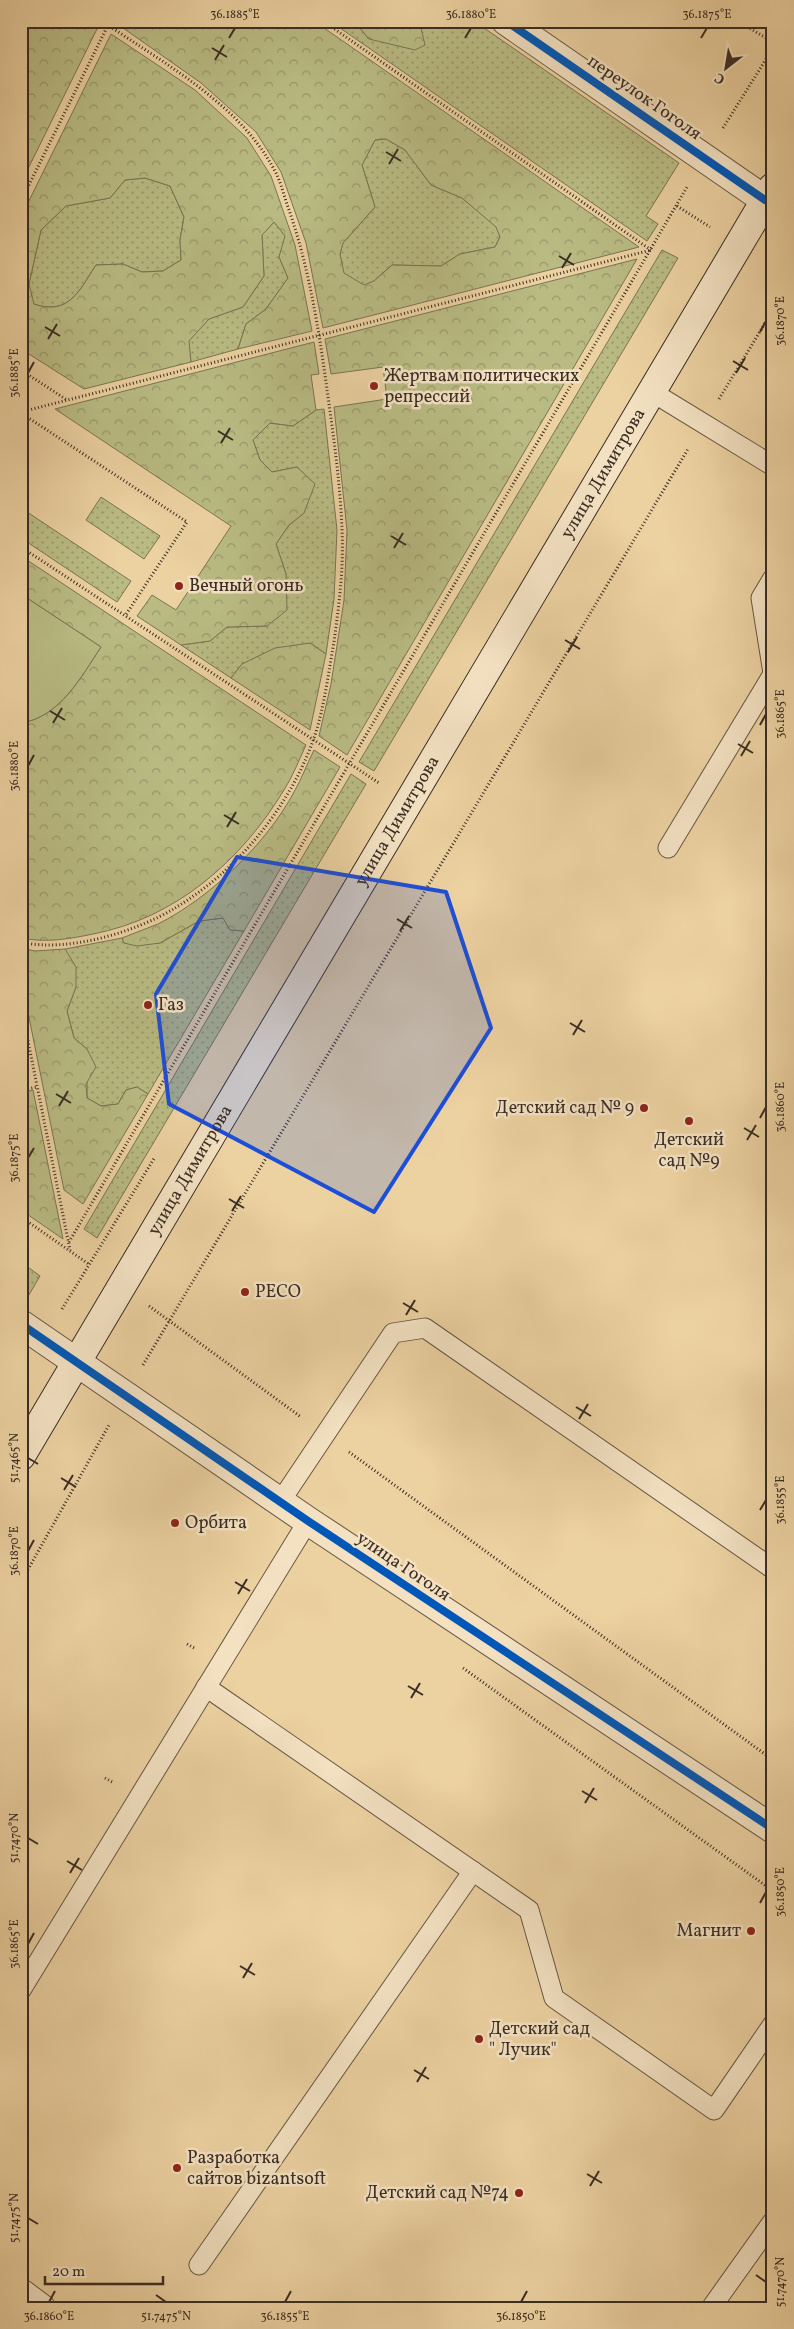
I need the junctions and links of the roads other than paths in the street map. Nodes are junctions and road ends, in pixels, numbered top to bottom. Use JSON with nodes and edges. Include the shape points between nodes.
{"nodes":[{"id":1,"x":506,"y":21,"type":"edge"},
{"id":2,"x":770,"y":197,"type":"edge"},
{"id":3,"x":652,"y":392,"type":"junction"},
{"id":4,"x":773,"y":466,"type":"edge"},
{"id":5,"x":773,"y":578,"type":"edge"},
{"id":6,"x":773,"y":673,"type":"edge"},
{"id":7,"x":668,"y":848,"type":"dead end"},
{"id":8,"x":21,"y":1324,"type":"edge"},
{"id":9,"x":78,"y":1362,"type":"junction"},
{"id":10,"x":21,"y":1456,"type":"edge"},
{"id":11,"x":280,"y":1502,"type":"junction"},
{"id":12,"x":308,"y":1521,"type":"junction"},
{"id":13,"x":773,"y":1569,"type":"edge"},
{"id":14,"x":206,"y":1687,"type":"junction"},
{"id":15,"x":773,"y":1829,"type":"edge"},
{"id":16,"x":473,"y":1872,"type":"junction"},
{"id":17,"x":21,"y":1990,"type":"edge"},
{"id":18,"x":773,"y":2024,"type":"edge"},
{"id":19,"x":773,"y":2221,"type":"edge"},
{"id":20,"x":199,"y":2265,"type":"dead end"},
{"id":21,"x":21,"y":2293,"type":"edge"},
{"id":22,"x":41,"y":2308,"type":"edge"},
{"id":23,"x":711,"y":2308,"type":"edge"}],
"edges":[{"from":1,"to":2,"type":"main road","name":"переулок Гоголя","via":[[704,158]]},
{"from":2,"to":3,"type":"main road","name":"улица Димитрова"},
{"from":3,"to":4,"type":"lane"},
{"from":3,"to":9,"type":"main road","name":"улица Димитрова"},
{"from":5,"to":6,"type":"lane","via":[[761,598]]},
{"from":6,"to":7,"type":"lane"},
{"from":8,"to":9,"type":"main road","name":"улица Гоголя"},
{"from":9,"to":10,"type":"main road","name":"улица Димитрова"},
{"from":9,"to":11,"type":"main road","name":"улица Гоголя"},
{"from":11,"to":12,"type":"main road","name":"улица Гоголя"},
{"from":11,"to":13,"type":"lane","via":[[392,1333],[426,1328]]},
{"from":12,"to":14,"type":"lane"},
{"from":12,"to":15,"type":"main road","name":"улица Гоголя"},
{"from":14,"to":16,"type":"lane"},
{"from":14,"to":17,"type":"lane"},
{"from":16,"to":18,"type":"lane","via":[[529,1910],[554,1998],[714,2110]]},
{"from":16,"to":20,"type":"lane"},
{"from":19,"to":23,"type":"lane"},
{"from":21,"to":22,"type":"main road"}]}
